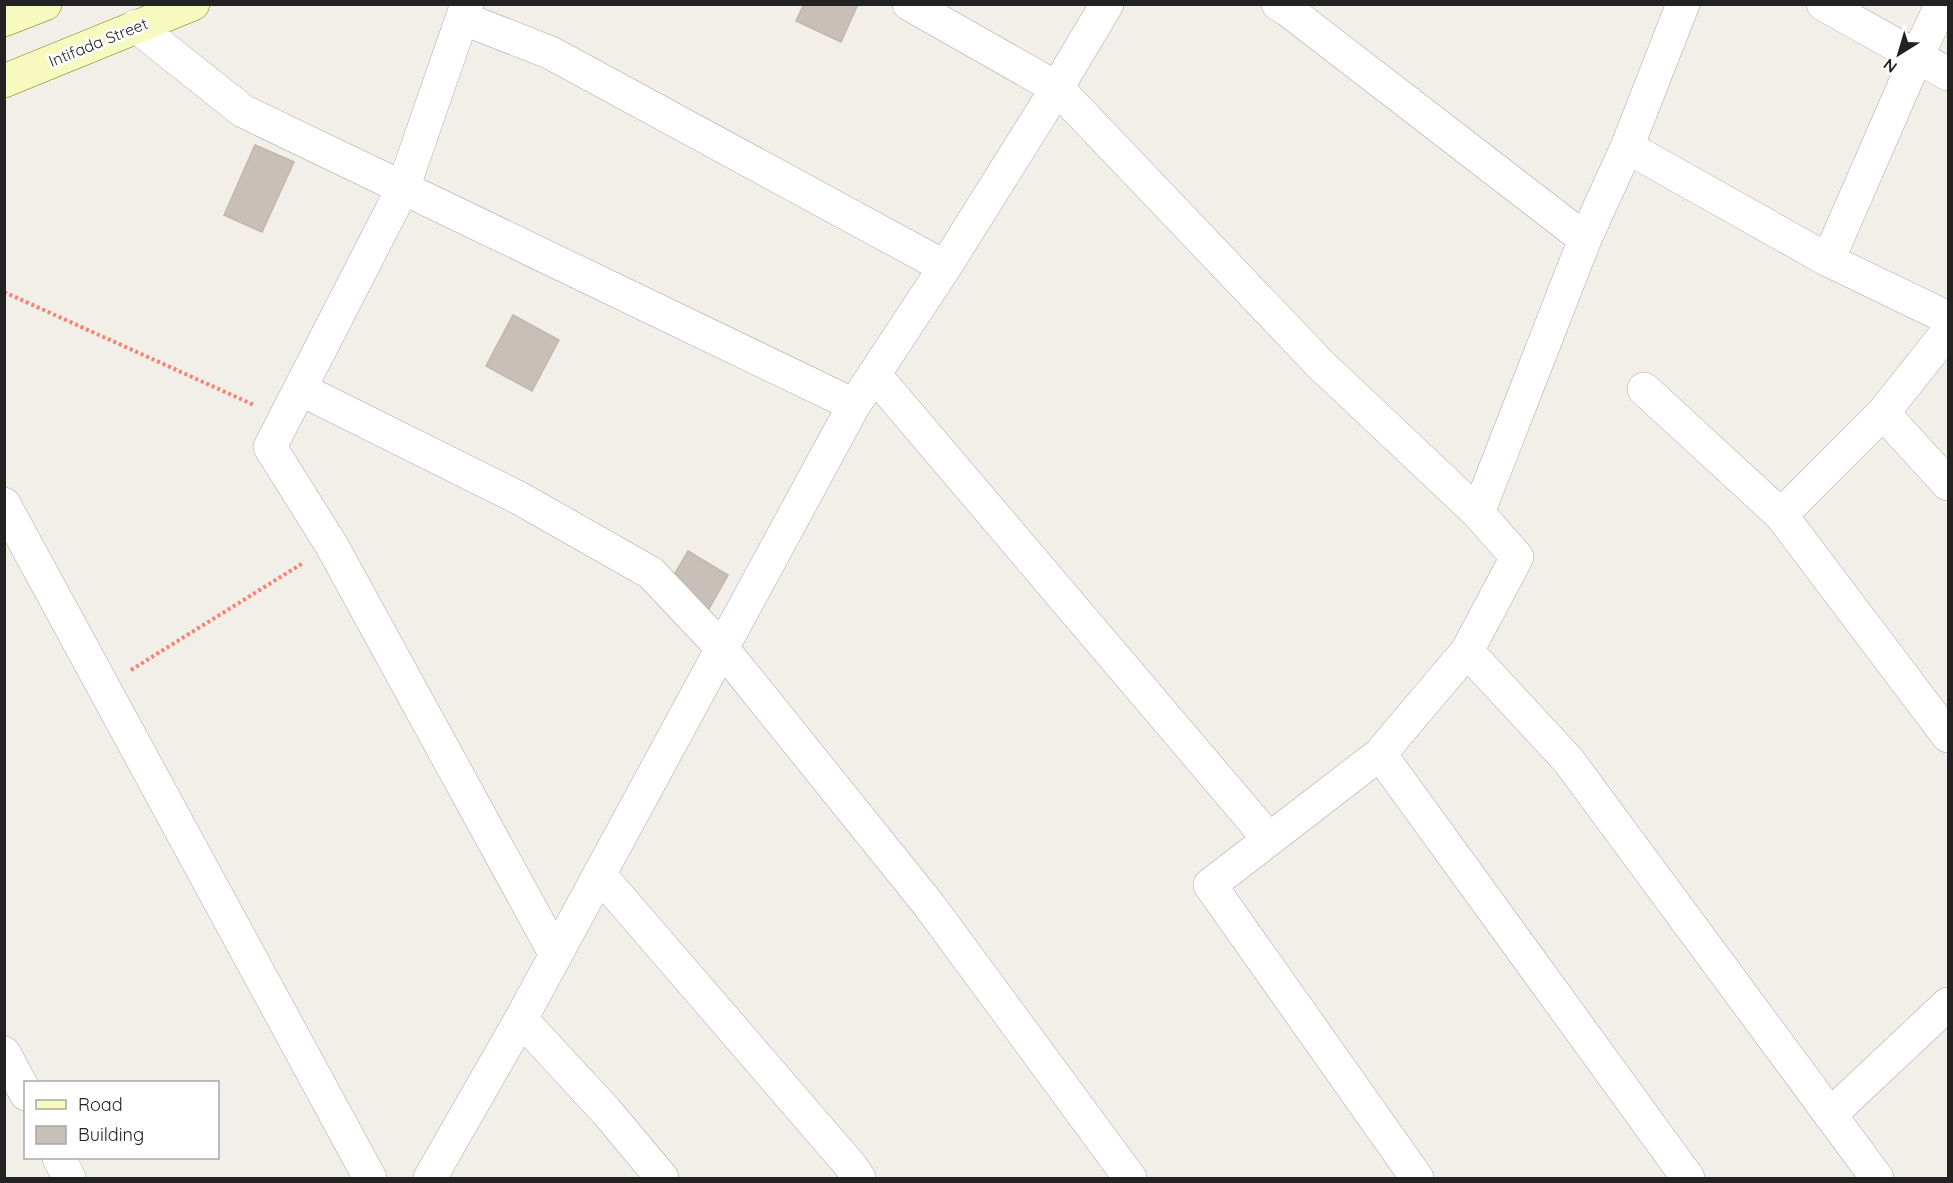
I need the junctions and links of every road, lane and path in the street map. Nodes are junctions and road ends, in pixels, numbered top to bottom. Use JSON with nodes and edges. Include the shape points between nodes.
{"nodes":[{"id":1,"x":45,"y":4,"type":"edge"},
{"id":2,"x":193,"y":4,"type":"edge"},
{"id":3,"x":909,"y":4,"type":"edge"},
{"id":4,"x":1107,"y":4,"type":"edge"},
{"id":5,"x":1278,"y":4,"type":"edge"},
{"id":6,"x":1683,"y":4,"type":"edge"},
{"id":7,"x":1822,"y":4,"type":"edge"},
{"id":8,"x":1942,"y":4,"type":"edge"},
{"id":9,"x":464,"y":11,"type":"edge"},
{"id":10,"x":4,"y":20,"type":"edge"},
{"id":11,"x":136,"y":26,"type":"junction"},
{"id":12,"x":1917,"y":56,"type":"junction"},
{"id":13,"x":1948,"y":74,"type":"edge"},
{"id":14,"x":4,"y":81,"type":"edge"},
{"id":15,"x":1057,"y":88,"type":"junction"},
{"id":16,"x":1627,"y":147,"type":"junction"},
{"id":17,"x":403,"y":188,"type":"junction"},
{"id":18,"x":1585,"y":239,"type":"junction"},
{"id":19,"x":1828,"y":260,"type":"junction"},
{"id":20,"x":945,"y":267,"type":"junction"},
{"id":21,"x":4,"y":292,"type":"edge"},
{"id":22,"x":1948,"y":318,"type":"edge"},
{"id":23,"x":1948,"y":331,"type":"edge"},
{"id":24,"x":874,"y":374,"type":"junction"},
{"id":25,"x":300,"y":389,"type":"junction"},
{"id":26,"x":1644,"y":389,"type":"dead end"},
{"id":27,"x":854,"y":405,"type":"junction"},
{"id":28,"x":1883,"y":412,"type":"junction"},
{"id":29,"x":284,"y":419,"type":"junction"},
{"id":30,"x":1948,"y":483,"type":"edge"},
{"id":31,"x":4,"y":504,"type":"edge"},
{"id":32,"x":1478,"y":513,"type":"junction"},
{"id":33,"x":1781,"y":515,"type":"junction"},
{"id":34,"x":332,"y":546,"type":"junction"},
{"id":35,"x":722,"y":648,"type":"junction"},
{"id":36,"x":1467,"y":651,"type":"junction"},
{"id":37,"x":104,"y":686,"type":"junction"},
{"id":38,"x":1948,"y":736,"type":"edge"},
{"id":39,"x":1380,"y":754,"type":"junction"},
{"id":40,"x":1269,"y":838,"type":"junction"},
{"id":41,"x":600,"y":875,"type":"junction"},
{"id":42,"x":556,"y":955,"type":"junction"},
{"id":43,"x":1948,"y":1004,"type":"edge"},
{"id":44,"x":521,"y":1019,"type":"junction"},
{"id":45,"x":4,"y":1053,"type":"edge"},
{"id":46,"x":24,"y":1090,"type":"edge"},
{"id":47,"x":1830,"y":1115,"type":"junction"},
{"id":48,"x":59,"y":1159,"type":"edge"},
{"id":49,"x":69,"y":1179,"type":"edge"},
{"id":50,"x":369,"y":1179,"type":"edge"},
{"id":51,"x":430,"y":1179,"type":"edge"},
{"id":52,"x":662,"y":1179,"type":"edge"},
{"id":53,"x":860,"y":1179,"type":"edge"},
{"id":54,"x":1130,"y":1179,"type":"edge"},
{"id":55,"x":1417,"y":1179,"type":"edge"},
{"id":56,"x":1688,"y":1179,"type":"edge"},
{"id":57,"x":1877,"y":1179,"type":"edge"}],
"edges":[{"from":1,"to":10,"type":"main road"},
{"from":2,"to":11,"type":"main road","name":"Intifada Street"},
{"from":3,"to":15,"type":"street"},
{"from":4,"to":15,"type":"street"},
{"from":5,"to":18,"type":"street"},
{"from":6,"to":16,"type":"street"},
{"from":7,"to":12,"type":"street"},
{"from":8,"to":12,"type":"street"},
{"from":9,"to":17,"type":"street"},
{"from":9,"to":20,"type":"street","via":[[551,53]]},
{"from":11,"to":14,"type":"main road","name":"Intifada Street"},
{"from":11,"to":17,"type":"street","via":[[243,111]]},
{"from":12,"to":13,"type":"street"},
{"from":12,"to":19,"type":"street"},
{"from":15,"to":20,"type":"street"},
{"from":15,"to":32,"type":"street","via":[[1320,364]]},
{"from":16,"to":18,"type":"street"},
{"from":16,"to":19,"type":"street"},
{"from":17,"to":25,"type":"street"},
{"from":17,"to":27,"type":"street"},
{"from":18,"to":32,"type":"street"},
{"from":19,"to":22,"type":"street"},
{"from":20,"to":24,"type":"street"},
{"from":21,"to":29,"type":"path"},
{"from":23,"to":28,"type":"street"},
{"from":24,"to":27,"type":"street"},
{"from":24,"to":40,"type":"street"},
{"from":25,"to":29,"type":"street"},
{"from":25,"to":35,"type":"street","via":[[519,498],[651,573]]},
{"from":26,"to":33,"type":"street"},
{"from":27,"to":35,"type":"street"},
{"from":28,"to":30,"type":"street"},
{"from":28,"to":33,"type":"street"},
{"from":29,"to":34,"type":"street","via":[[270,447]]},
{"from":31,"to":37,"type":"street"},
{"from":32,"to":36,"type":"street","via":[[1517,557]]},
{"from":33,"to":38,"type":"street"},
{"from":34,"to":37,"type":"path"},
{"from":34,"to":42,"type":"street"},
{"from":35,"to":41,"type":"street"},
{"from":35,"to":54,"type":"street","via":[[929,905]]},
{"from":36,"to":39,"type":"street"},
{"from":36,"to":47,"type":"street","via":[[1568,760]]},
{"from":37,"to":50,"type":"street"},
{"from":39,"to":40,"type":"street"},
{"from":39,"to":56,"type":"street"},
{"from":40,"to":55,"type":"street","via":[[1210,885]]},
{"from":41,"to":42,"type":"street"},
{"from":41,"to":53,"type":"street"},
{"from":42,"to":44,"type":"street"},
{"from":43,"to":47,"type":"street"},
{"from":44,"to":51,"type":"street"},
{"from":44,"to":52,"type":"street"},
{"from":45,"to":46,"type":"street"},
{"from":47,"to":57,"type":"street"},
{"from":48,"to":49,"type":"street"}]}
